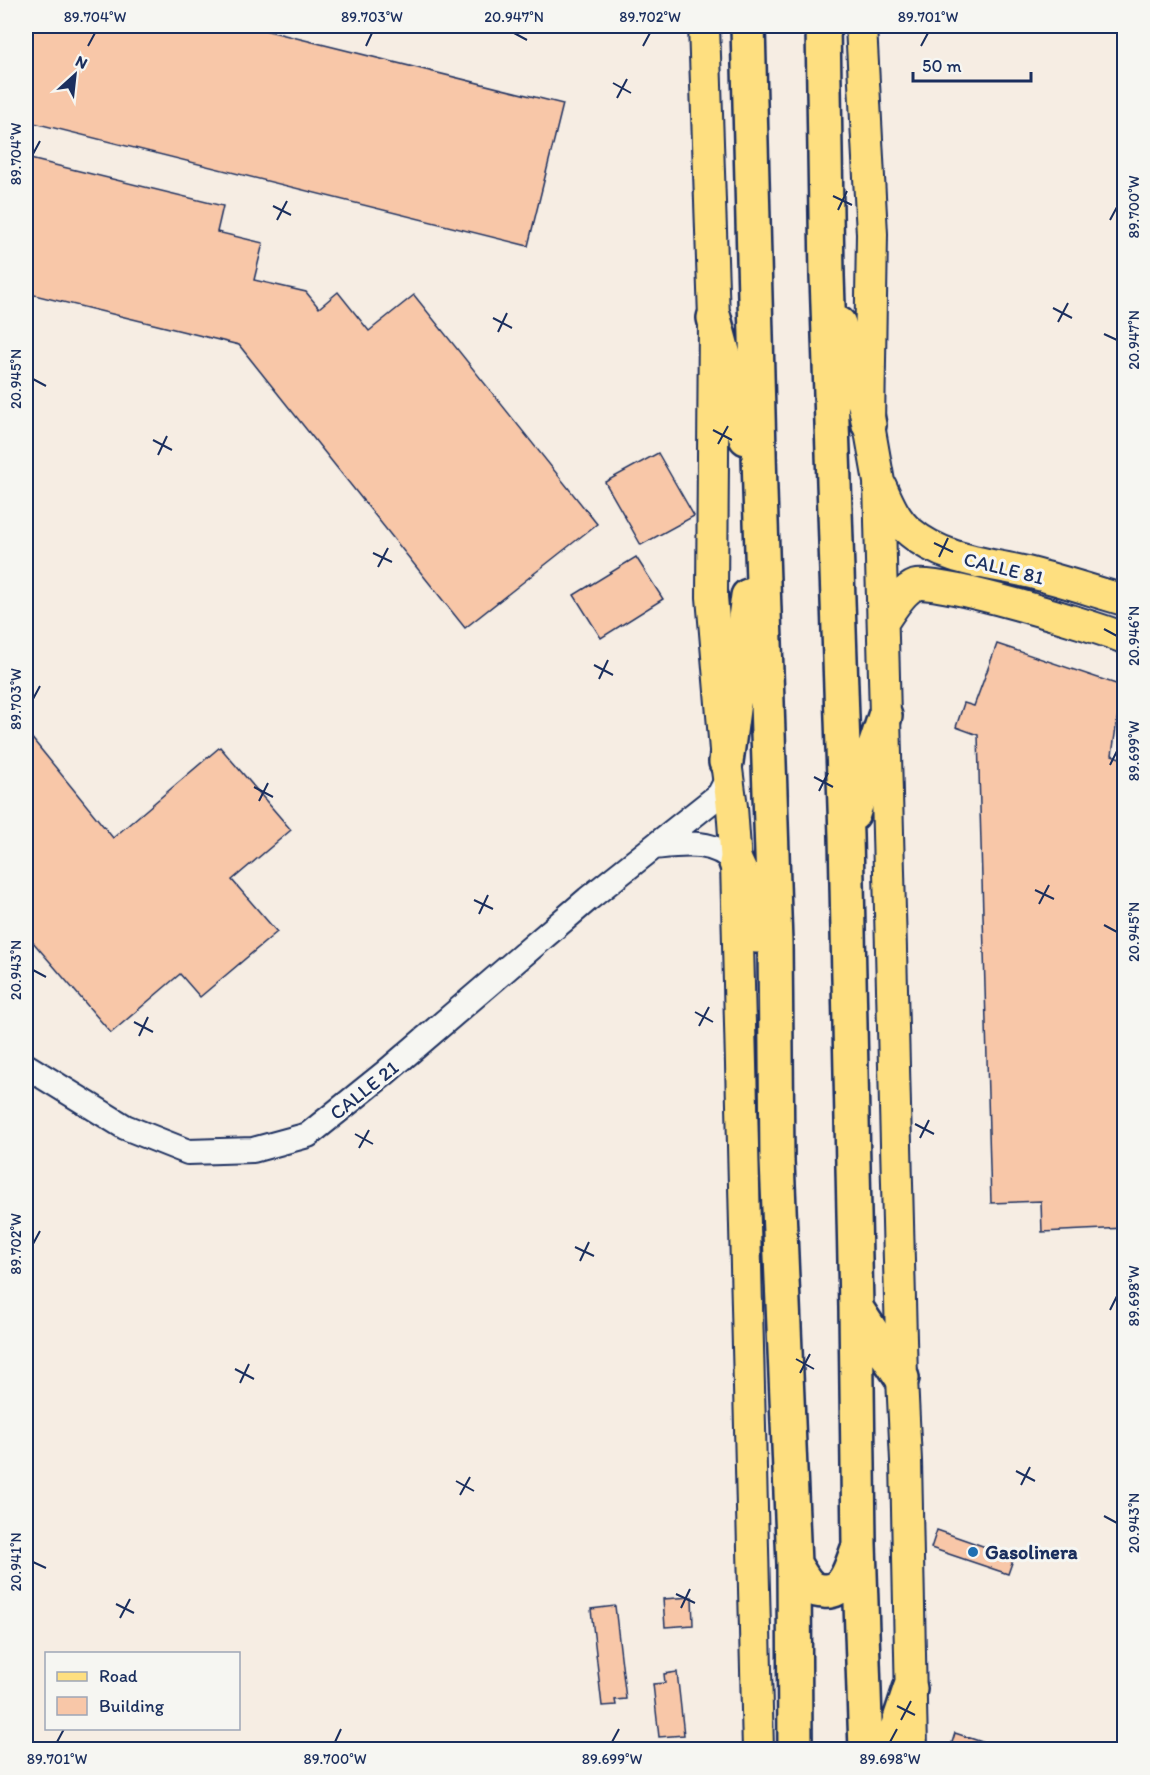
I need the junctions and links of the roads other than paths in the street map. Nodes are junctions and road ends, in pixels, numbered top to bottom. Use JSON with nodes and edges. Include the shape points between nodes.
{"nodes":[{"id":1,"x":704,"y":26,"type":"edge"},
{"id":2,"x":748,"y":26,"type":"edge"},
{"id":3,"x":823,"y":26,"type":"edge"},
{"id":4,"x":861,"y":26,"type":"edge"},
{"id":5,"x":827,"y":276,"type":"junction"},
{"id":6,"x":714,"y":318,"type":"junction"},
{"id":7,"x":869,"y":425,"type":"junction"},
{"id":8,"x":879,"y":482,"type":"junction"},
{"id":9,"x":760,"y":496,"type":"junction"},
{"id":10,"x":1125,"y":600,"type":"edge"},
{"id":11,"x":882,"y":622,"type":"junction"},
{"id":12,"x":1125,"y":638,"type":"edge"},
{"id":13,"x":885,"y":716,"type":"junction"},
{"id":14,"x":727,"y":770,"type":"junction"},
{"id":15,"x":846,"y":836,"type":"junction"},
{"id":16,"x":654,"y":847,"type":"junction"},
{"id":17,"x":736,"y":863,"type":"junction"},
{"id":18,"x":776,"y":1018,"type":"junction"},
{"id":19,"x":26,"y":1066,"type":"edge"},
{"id":20,"x":856,"y":1308,"type":"junction"},
{"id":21,"x":902,"y":1378,"type":"junction"},
{"id":22,"x":859,"y":1544,"type":"junction"},
{"id":23,"x":794,"y":1564,"type":"junction"},
{"id":24,"x":910,"y":1689,"type":"junction"},
{"id":25,"x":795,"y":1748,"type":"edge"},
{"id":26,"x":758,"y":1749,"type":"edge"},
{"id":27,"x":866,"y":1749,"type":"edge"},
{"id":28,"x":890,"y":1749,"type":"edge"},
{"id":29,"x":912,"y":1749,"type":"edge"}],
"edges":[{"from":1,"to":6,"type":"main road"},
{"from":2,"to":9,"type":"highway"},
{"from":3,"to":5,"type":"highway"},
{"from":4,"to":7,"type":"main road","via":[[872,234]]},
{"from":5,"to":7,"type":"highway"},
{"from":5,"to":15,"type":"highway"},
{"from":6,"to":9,"type":"highway"},
{"from":6,"to":14,"type":"main road","via":[[712,597]]},
{"from":7,"to":8,"type":"main road"},
{"from":8,"to":10,"type":"main road","name":"CALLE 81","via":[[908,531],[928,545],[947,554]]},
{"from":8,"to":11,"type":"main road"},
{"from":9,"to":14,"type":"highway"},
{"from":9,"to":18,"type":"highway"},
{"from":11,"to":12,"type":"main road","name":"CALLE 81","via":[[905,593],[917,585],[930,585],[1083,623]]},
{"from":11,"to":13,"type":"main road"},
{"from":13,"to":15,"type":"highway"},
{"from":13,"to":21,"type":"main road"},
{"from":14,"to":16,"type":"street","name":"CALLE 21","via":[[719,795]]},
{"from":14,"to":17,"type":"main road"},
{"from":15,"to":20,"type":"highway"},
{"from":16,"to":17,"type":"street","via":[[689,843],[707,846]]},
{"from":16,"to":19,"type":"street","name":"CALLE 21","via":[[308,1135],[253,1150],[188,1152],[125,1127]]},
{"from":17,"to":18,"type":"highway","via":[[751,895],[764,1008]]},
{"from":17,"to":26,"type":"main road"},
{"from":18,"to":23,"type":"highway","via":[[777,1161]]},
{"from":20,"to":21,"type":"highway"},
{"from":20,"to":22,"type":"highway"},
{"from":21,"to":24,"type":"main road"},
{"from":22,"to":23,"type":"highway","via":[[848,1575],[839,1588],[829,1592],[810,1587]]},
{"from":22,"to":27,"type":"highway"},
{"from":23,"to":25,"type":"highway"},
{"from":24,"to":28,"type":"highway"},
{"from":24,"to":29,"type":"main road"}]}
